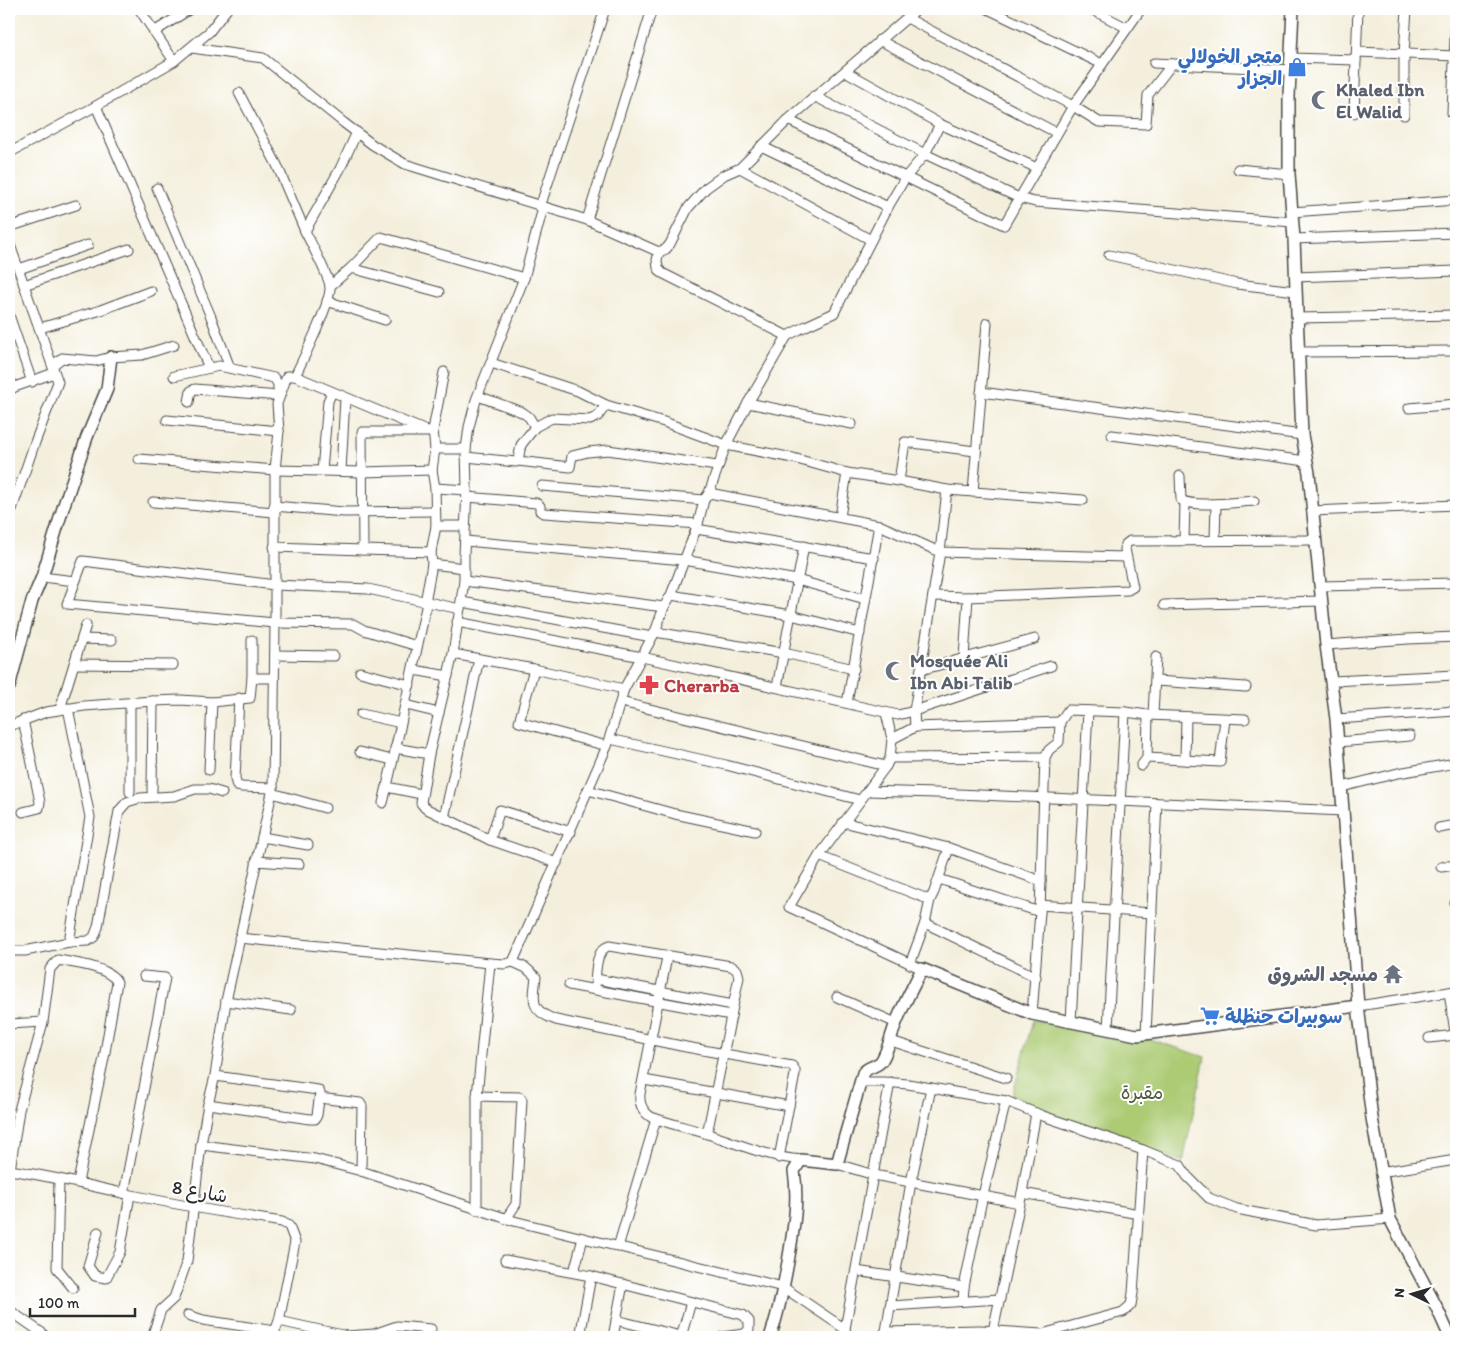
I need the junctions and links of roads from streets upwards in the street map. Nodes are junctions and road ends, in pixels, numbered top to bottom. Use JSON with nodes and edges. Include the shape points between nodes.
{"nodes":[{"id":1,"x":139,"y":9,"type":"edge"},
{"id":2,"x":190,"y":9,"type":"edge"},
{"id":3,"x":227,"y":9,"type":"edge"},
{"id":4,"x":604,"y":9,"type":"edge"},
{"id":5,"x":652,"y":9,"type":"edge"},
{"id":6,"x":917,"y":9,"type":"edge"},
{"id":7,"x":988,"y":9,"type":"edge"},
{"id":8,"x":1091,"y":9,"type":"edge"},
{"id":9,"x":1140,"y":9,"type":"edge"},
{"id":10,"x":1293,"y":9,"type":"edge"},
{"id":11,"x":1358,"y":9,"type":"edge"},
{"id":12,"x":1407,"y":9,"type":"edge"},
{"id":13,"x":1456,"y":12,"type":"edge"},
{"id":14,"x":907,"y":18,"type":"junction"},
{"id":15,"x":1127,"y":28,"type":"junction"},
{"id":16,"x":154,"y":32,"type":"junction"},
{"id":17,"x":879,"y":40,"type":"junction"},
{"id":18,"x":192,"y":48,"type":"junction"},
{"id":19,"x":1404,"y":54,"type":"junction"},
{"id":20,"x":1356,"y":56,"type":"junction"},
{"id":21,"x":1455,"y":56,"type":"edge"},
{"id":22,"x":1291,"y":58,"type":"junction"},
{"id":23,"x":174,"y":61,"type":"junction"},
{"id":24,"x":1154,"y":62,"type":"dead end"},
{"id":25,"x":1102,"y":64,"type":"junction"},
{"id":26,"x":1172,"y":64,"type":"junction"},
{"id":27,"x":1290,"y":70,"type":"junction"},
{"id":28,"x":845,"y":71,"type":"junction"},
{"id":29,"x":239,"y":92,"type":"dead end"},
{"id":30,"x":814,"y":96,"type":"junction"},
{"id":31,"x":96,"y":106,"type":"junction"},
{"id":32,"x":1073,"y":106,"type":"junction"},
{"id":33,"x":1354,"y":113,"type":"dead end"},
{"id":34,"x":1452,"y":113,"type":"dead end"},
{"id":35,"x":1404,"y":115,"type":"dead end"},
{"id":36,"x":788,"y":120,"type":"junction"},
{"id":37,"x":940,"y":124,"type":"junction"},
{"id":38,"x":357,"y":132,"type":"junction"},
{"id":39,"x":1057,"y":134,"type":"junction"},
{"id":40,"x":762,"y":146,"type":"junction"},
{"id":41,"x":9,"y":153,"type":"edge"},
{"id":42,"x":925,"y":154,"type":"junction"},
{"id":43,"x":740,"y":168,"type":"junction"},
{"id":44,"x":1037,"y":168,"type":"junction"},
{"id":45,"x":1238,"y":169,"type":"dead end"},
{"id":46,"x":1289,"y":174,"type":"junction"},
{"id":47,"x":905,"y":178,"type":"junction"},
{"id":48,"x":157,"y":188,"type":"dead end"},
{"id":49,"x":1019,"y":198,"type":"junction"},
{"id":50,"x":1456,"y":200,"type":"edge"},
{"id":51,"x":76,"y":205,"type":"dead end"},
{"id":52,"x":542,"y":207,"type":"junction"},
{"id":53,"x":888,"y":207,"type":"junction"},
{"id":54,"x":1292,"y":217,"type":"junction"},
{"id":55,"x":587,"y":220,"type":"junction"},
{"id":56,"x":9,"y":227,"type":"edge"},
{"id":57,"x":305,"y":231,"type":"junction"},
{"id":58,"x":1455,"y":233,"type":"dead end"},
{"id":59,"x":1294,"y":239,"type":"junction"},
{"id":60,"x":871,"y":240,"type":"junction"},
{"id":61,"x":9,"y":242,"type":"edge"},
{"id":62,"x":88,"y":245,"type":"dead end"},
{"id":63,"x":129,"y":249,"type":"dead end"},
{"id":64,"x":659,"y":252,"type":"junction"},
{"id":65,"x":1109,"y":255,"type":"dead end"},
{"id":66,"x":351,"y":268,"type":"junction"},
{"id":67,"x":19,"y":269,"type":"junction"},
{"id":68,"x":1456,"y":272,"type":"edge"},
{"id":69,"x":1295,"y":277,"type":"junction"},
{"id":70,"x":524,"y":278,"type":"junction"},
{"id":71,"x":24,"y":285,"type":"junction"},
{"id":72,"x":330,"y":286,"type":"junction"},
{"id":73,"x":1296,"y":291,"type":"junction"},
{"id":74,"x":151,"y":292,"type":"dead end"},
{"id":75,"x":439,"y":292,"type":"dead end"},
{"id":76,"x":327,"y":301,"type":"junction"},
{"id":77,"x":9,"y":315,"type":"edge"},
{"id":78,"x":1456,"y":315,"type":"edge"},
{"id":79,"x":1297,"y":318,"type":"junction"},
{"id":80,"x":385,"y":320,"type":"dead end"},
{"id":81,"x":988,"y":323,"type":"dead end"},
{"id":82,"x":40,"y":328,"type":"junction"},
{"id":83,"x":787,"y":336,"type":"junction"},
{"id":84,"x":174,"y":345,"type":"dead end"},
{"id":85,"x":1456,"y":351,"type":"edge"},
{"id":86,"x":1298,"y":352,"type":"junction"},
{"id":87,"x":111,"y":357,"type":"junction"},
{"id":88,"x":491,"y":363,"type":"junction"},
{"id":89,"x":209,"y":368,"type":"junction"},
{"id":90,"x":230,"y":368,"type":"junction"},
{"id":91,"x":53,"y":369,"type":"junction"},
{"id":92,"x":444,"y":372,"type":"dead end"},
{"id":93,"x":174,"y":376,"type":"dead end"},
{"id":94,"x":295,"y":376,"type":"junction"},
{"id":95,"x":9,"y":377,"type":"edge"},
{"id":96,"x":32,"y":382,"type":"junction"},
{"id":97,"x":11,"y":389,"type":"edge"},
{"id":98,"x":332,"y":392,"type":"junction"},
{"id":99,"x":981,"y":392,"type":"junction"},
{"id":100,"x":278,"y":396,"type":"junction"},
{"id":101,"x":478,"y":396,"type":"junction"},
{"id":102,"x":345,"y":398,"type":"junction"},
{"id":103,"x":189,"y":402,"type":"dead end"},
{"id":104,"x":748,"y":403,"type":"junction"},
{"id":105,"x":1456,"y":404,"type":"edge"},
{"id":106,"x":606,"y":405,"type":"junction"},
{"id":107,"x":1409,"y":408,"type":"dead end"},
{"id":108,"x":167,"y":420,"type":"dead end"},
{"id":109,"x":852,"y":424,"type":"dead end"},
{"id":110,"x":535,"y":426,"type":"junction"},
{"id":111,"x":279,"y":431,"type":"junction"},
{"id":112,"x":431,"y":431,"type":"junction"},
{"id":113,"x":1112,"y":435,"type":"dead end"},
{"id":114,"x":1302,"y":435,"type":"junction"},
{"id":115,"x":726,"y":445,"type":"junction"},
{"id":116,"x":435,"y":449,"type":"junction"},
{"id":117,"x":975,"y":451,"type":"junction"},
{"id":118,"x":466,"y":453,"type":"junction"},
{"id":119,"x":139,"y":459,"type":"dead end"},
{"id":120,"x":1306,"y":461,"type":"junction"},
{"id":121,"x":516,"y":462,"type":"dead end"},
{"id":122,"x":718,"y":466,"type":"junction"},
{"id":123,"x":274,"y":470,"type":"junction"},
{"id":124,"x":432,"y":470,"type":"junction"},
{"id":125,"x":322,"y":471,"type":"junction"},
{"id":126,"x":341,"y":471,"type":"junction"},
{"id":127,"x":362,"y":472,"type":"junction"},
{"id":128,"x":847,"y":473,"type":"junction"},
{"id":129,"x":1180,"y":476,"type":"dead end"},
{"id":130,"x":899,"y":481,"type":"junction"},
{"id":131,"x":542,"y":486,"type":"dead end"},
{"id":132,"x":435,"y":488,"type":"junction"},
{"id":133,"x":946,"y":490,"type":"junction"},
{"id":134,"x":973,"y":492,"type":"junction"},
{"id":135,"x":467,"y":493,"type":"junction"},
{"id":136,"x":706,"y":497,"type":"junction"},
{"id":137,"x":1083,"y":500,"type":"dead end"},
{"id":138,"x":1254,"y":501,"type":"dead end"},
{"id":139,"x":153,"y":502,"type":"dead end"},
{"id":140,"x":1185,"y":503,"type":"junction"},
{"id":141,"x":1216,"y":504,"type":"junction"},
{"id":142,"x":1456,"y":505,"type":"edge"},
{"id":143,"x":274,"y":509,"type":"junction"},
{"id":144,"x":434,"y":511,"type":"junction"},
{"id":145,"x":1312,"y":511,"type":"junction"},
{"id":146,"x":362,"y":512,"type":"junction"},
{"id":147,"x":840,"y":517,"type":"junction"},
{"id":148,"x":9,"y":518,"type":"edge"},
{"id":149,"x":879,"y":525,"type":"junction"},
{"id":150,"x":436,"y":526,"type":"junction"},
{"id":151,"x":465,"y":526,"type":"junction"},
{"id":152,"x":697,"y":527,"type":"junction"},
{"id":153,"x":1184,"y":540,"type":"junction"},
{"id":154,"x":1215,"y":540,"type":"junction"},
{"id":155,"x":1315,"y":540,"type":"junction"},
{"id":156,"x":465,"y":541,"type":"junction"},
{"id":157,"x":804,"y":546,"type":"junction"},
{"id":158,"x":274,"y":547,"type":"junction"},
{"id":159,"x":363,"y":550,"type":"junction"},
{"id":160,"x":430,"y":552,"type":"junction"},
{"id":161,"x":940,"y":552,"type":"junction"},
{"id":162,"x":1126,"y":556,"type":"junction"},
{"id":163,"x":874,"y":558,"type":"junction"},
{"id":164,"x":684,"y":560,"type":"junction"},
{"id":165,"x":432,"y":564,"type":"junction"},
{"id":166,"x":464,"y":568,"type":"junction"},
{"id":167,"x":42,"y":577,"type":"junction"},
{"id":168,"x":797,"y":580,"type":"junction"},
{"id":169,"x":75,"y":581,"type":"junction"},
{"id":170,"x":464,"y":581,"type":"junction"},
{"id":171,"x":1456,"y":583,"type":"edge"},
{"id":172,"x":275,"y":584,"type":"junction"},
{"id":173,"x":1320,"y":586,"type":"junction"},
{"id":174,"x":671,"y":595,"type":"junction"},
{"id":175,"x":933,"y":596,"type":"junction"},
{"id":176,"x":968,"y":597,"type":"junction"},
{"id":177,"x":865,"y":599,"type":"junction"},
{"id":178,"x":1322,"y":601,"type":"junction"},
{"id":179,"x":427,"y":603,"type":"junction"},
{"id":180,"x":1164,"y":605,"type":"dead end"},
{"id":181,"x":461,"y":606,"type":"junction"},
{"id":182,"x":664,"y":606,"type":"junction"},
{"id":183,"x":791,"y":615,"type":"junction"},
{"id":184,"x":457,"y":622,"type":"junction"},
{"id":185,"x":275,"y":623,"type":"junction"},
{"id":186,"x":86,"y":625,"type":"dead end"},
{"id":187,"x":860,"y":633,"type":"junction"},
{"id":188,"x":653,"y":634,"type":"junction"},
{"id":189,"x":1456,"y":637,"type":"edge"},
{"id":190,"x":82,"y":639,"type":"junction"},
{"id":191,"x":1035,"y":639,"type":"dead end"},
{"id":192,"x":112,"y":640,"type":"dead end"},
{"id":193,"x":252,"y":640,"type":"dead end"},
{"id":194,"x":1326,"y":645,"type":"junction"},
{"id":195,"x":417,"y":646,"type":"junction"},
{"id":196,"x":784,"y":653,"type":"junction"},
{"id":197,"x":453,"y":654,"type":"junction"},
{"id":198,"x":275,"y":655,"type":"junction"},
{"id":199,"x":334,"y":656,"type":"dead end"},
{"id":200,"x":642,"y":657,"type":"junction"},
{"id":201,"x":1156,"y":657,"type":"dead end"},
{"id":202,"x":964,"y":658,"type":"junction"},
{"id":203,"x":479,"y":659,"type":"junction"},
{"id":204,"x":74,"y":664,"type":"junction"},
{"id":205,"x":174,"y":665,"type":"dead end"},
{"id":206,"x":1051,"y":666,"type":"dead end"},
{"id":207,"x":854,"y":668,"type":"junction"},
{"id":208,"x":534,"y":669,"type":"junction"},
{"id":209,"x":414,"y":670,"type":"junction"},
{"id":210,"x":921,"y":670,"type":"junction"},
{"id":211,"x":360,"y":672,"type":"dead end"},
{"id":212,"x":1456,"y":674,"type":"edge"},
{"id":213,"x":448,"y":676,"type":"junction"},
{"id":214,"x":252,"y":678,"type":"junction"},
{"id":215,"x":274,"y":678,"type":"junction"},
{"id":216,"x":1156,"y":681,"type":"junction"},
{"id":217,"x":1332,"y":681,"type":"junction"},
{"id":218,"x":410,"y":685,"type":"junction"},
{"id":219,"x":9,"y":687,"type":"edge"},
{"id":220,"x":777,"y":687,"type":"junction"},
{"id":221,"x":1246,"y":687,"type":"dead end"},
{"id":222,"x":624,"y":688,"type":"junction"},
{"id":223,"x":239,"y":698,"type":"junction"},
{"id":224,"x":153,"y":701,"type":"junction"},
{"id":225,"x":212,"y":702,"type":"junction"},
{"id":226,"x":621,"y":702,"type":"junction"},
{"id":227,"x":130,"y":703,"type":"junction"},
{"id":228,"x":847,"y":703,"type":"junction"},
{"id":229,"x":406,"y":705,"type":"junction"},
{"id":230,"x":64,"y":709,"type":"junction"},
{"id":231,"x":914,"y":711,"type":"junction"},
{"id":232,"x":1088,"y":711,"type":"junction"},
{"id":233,"x":1456,"y":711,"type":"edge"},
{"id":234,"x":1125,"y":712,"type":"junction"},
{"id":235,"x":439,"y":713,"type":"junction"},
{"id":236,"x":886,"y":713,"type":"junction"},
{"id":237,"x":361,"y":714,"type":"dead end"},
{"id":238,"x":1150,"y":716,"type":"junction"},
{"id":239,"x":1186,"y":717,"type":"junction"},
{"id":240,"x":1225,"y":719,"type":"junction"},
{"id":241,"x":1245,"y":719,"type":"dead end"},
{"id":242,"x":1336,"y":719,"type":"junction"},
{"id":243,"x":23,"y":720,"type":"junction"},
{"id":244,"x":1060,"y":722,"type":"junction"},
{"id":245,"x":401,"y":723,"type":"junction"},
{"id":246,"x":9,"y":726,"type":"edge"},
{"id":247,"x":915,"y":727,"type":"junction"},
{"id":248,"x":1410,"y":736,"type":"dead end"},
{"id":249,"x":892,"y":739,"type":"junction"},
{"id":250,"x":1338,"y":742,"type":"junction"},
{"id":251,"x":608,"y":743,"type":"junction"},
{"id":252,"x":395,"y":748,"type":"junction"},
{"id":253,"x":360,"y":752,"type":"dead end"},
{"id":254,"x":429,"y":754,"type":"junction"},
{"id":255,"x":1045,"y":758,"type":"junction"},
{"id":256,"x":1147,"y":758,"type":"junction"},
{"id":257,"x":392,"y":760,"type":"junction"},
{"id":258,"x":1185,"y":760,"type":"junction"},
{"id":259,"x":888,"y":762,"type":"junction"},
{"id":260,"x":1456,"y":763,"type":"edge"},
{"id":261,"x":1141,"y":766,"type":"dead end"},
{"id":262,"x":209,"y":770,"type":"dead end"},
{"id":263,"x":387,"y":787,"type":"junction"},
{"id":264,"x":1342,"y":787,"type":"junction"},
{"id":265,"x":588,"y":790,"type":"junction"},
{"id":266,"x":152,"y":791,"type":"dead end"},
{"id":267,"x":272,"y":791,"type":"junction"},
{"id":268,"x":866,"y":791,"type":"junction"},
{"id":269,"x":130,"y":792,"type":"dead end"},
{"id":270,"x":222,"y":793,"type":"dead end"},
{"id":271,"x":421,"y":794,"type":"junction"},
{"id":272,"x":1044,"y":797,"type":"junction"},
{"id":273,"x":860,"y":800,"type":"junction"},
{"id":274,"x":1082,"y":800,"type":"junction"},
{"id":275,"x":1120,"y":802,"type":"junction"},
{"id":276,"x":383,"y":803,"type":"dead end"},
{"id":277,"x":1157,"y":803,"type":"junction"},
{"id":278,"x":325,"y":808,"type":"dead end"},
{"id":279,"x":23,"y":812,"type":"dead end"},
{"id":280,"x":1344,"y":812,"type":"junction"},
{"id":281,"x":444,"y":818,"type":"junction"},
{"id":282,"x":843,"y":822,"type":"junction"},
{"id":283,"x":1456,"y":826,"type":"edge"},
{"id":284,"x":1439,"y":828,"type":"dead end"},
{"id":285,"x":755,"y":831,"type":"dead end"},
{"id":286,"x":571,"y":832,"type":"junction"},
{"id":287,"x":262,"y":837,"type":"junction"},
{"id":288,"x":490,"y":840,"type":"junction"},
{"id":289,"x":308,"y":845,"type":"dead end"},
{"id":290,"x":949,"y":848,"type":"junction"},
{"id":291,"x":819,"y":856,"type":"junction"},
{"id":292,"x":256,"y":861,"type":"junction"},
{"id":293,"x":557,"y":863,"type":"junction"},
{"id":294,"x":299,"y":864,"type":"dead end"},
{"id":295,"x":1456,"y":865,"type":"edge"},
{"id":296,"x":1441,"y":867,"type":"dead end"},
{"id":297,"x":939,"y":879,"type":"junction"},
{"id":298,"x":1041,"y":881,"type":"junction"},
{"id":299,"x":930,"y":900,"type":"junction"},
{"id":300,"x":1077,"y":907,"type":"junction"},
{"id":301,"x":1040,"y":909,"type":"junction"},
{"id":302,"x":1114,"y":910,"type":"junction"},
{"id":303,"x":1152,"y":913,"type":"junction"},
{"id":304,"x":925,"y":923,"type":"junction"},
{"id":305,"x":239,"y":938,"type":"junction"},
{"id":306,"x":69,"y":942,"type":"junction"},
{"id":307,"x":9,"y":951,"type":"edge"},
{"id":308,"x":667,"y":957,"type":"junction"},
{"id":309,"x":513,"y":962,"type":"junction"},
{"id":310,"x":490,"y":963,"type":"junction"},
{"id":311,"x":910,"y":964,"type":"junction"},
{"id":312,"x":922,"y":969,"type":"junction"},
{"id":313,"x":144,"y":976,"type":"dead end"},
{"id":314,"x":1036,"y":977,"type":"junction"},
{"id":315,"x":596,"y":979,"type":"junction"},
{"id":316,"x":569,"y":985,"type":"dead end"},
{"id":317,"x":594,"y":989,"type":"junction"},
{"id":318,"x":660,"y":991,"type":"junction"},
{"id":319,"x":1453,"y":991,"type":"edge"},
{"id":320,"x":837,"y":997,"type":"dead end"},
{"id":321,"x":226,"y":1001,"type":"junction"},
{"id":322,"x":658,"y":1001,"type":"junction"},
{"id":323,"x":733,"y":1005,"type":"junction"},
{"id":324,"x":1358,"y":1006,"type":"junction"},
{"id":325,"x":291,"y":1010,"type":"dead end"},
{"id":326,"x":1032,"y":1014,"type":"junction"},
{"id":327,"x":731,"y":1015,"type":"junction"},
{"id":328,"x":43,"y":1022,"type":"junction"},
{"id":329,"x":1071,"y":1022,"type":"junction"},
{"id":330,"x":9,"y":1024,"type":"edge"},
{"id":331,"x":896,"y":1024,"type":"junction"},
{"id":332,"x":1108,"y":1029,"type":"junction"},
{"id":333,"x":1146,"y":1034,"type":"junction"},
{"id":334,"x":1456,"y":1035,"type":"edge"},
{"id":335,"x":1429,"y":1038,"type":"dead end"},
{"id":336,"x":651,"y":1039,"type":"junction"},
{"id":337,"x":1456,"y":1039,"type":"edge"},
{"id":338,"x":891,"y":1041,"type":"junction"},
{"id":339,"x":723,"y":1054,"type":"junction"},
{"id":340,"x":215,"y":1076,"type":"junction"},
{"id":341,"x":1006,"y":1078,"type":"dead end"},
{"id":342,"x":644,"y":1080,"type":"junction"},
{"id":343,"x":861,"y":1082,"type":"junction"},
{"id":344,"x":890,"y":1082,"type":"junction"},
{"id":345,"x":931,"y":1088,"type":"junction"},
{"id":346,"x":715,"y":1093,"type":"junction"},
{"id":347,"x":477,"y":1096,"type":"junction"},
{"id":348,"x":319,"y":1098,"type":"junction"},
{"id":349,"x":1006,"y":1101,"type":"junction"},
{"id":350,"x":208,"y":1104,"type":"junction"},
{"id":351,"x":789,"y":1106,"type":"junction"},
{"id":352,"x":1036,"y":1113,"type":"junction"},
{"id":353,"x":656,"y":1119,"type":"junction"},
{"id":354,"x":707,"y":1134,"type":"junction"},
{"id":355,"x":200,"y":1145,"type":"junction"},
{"id":356,"x":1143,"y":1150,"type":"junction"},
{"id":357,"x":779,"y":1158,"type":"junction"},
{"id":358,"x":801,"y":1160,"type":"junction"},
{"id":359,"x":1456,"y":1160,"type":"edge"},
{"id":360,"x":837,"y":1164,"type":"junction"},
{"id":361,"x":10,"y":1170,"type":"edge"},
{"id":362,"x":361,"y":1172,"type":"junction"},
{"id":363,"x":1380,"y":1172,"type":"junction"},
{"id":364,"x":874,"y":1175,"type":"junction"},
{"id":365,"x":59,"y":1179,"type":"junction"},
{"id":366,"x":78,"y":1182,"type":"junction"},
{"id":367,"x":911,"y":1182,"type":"junction"},
{"id":368,"x":1022,"y":1193,"type":"junction"},
{"id":369,"x":127,"y":1194,"type":"junction"},
{"id":370,"x":983,"y":1195,"type":"junction"},
{"id":371,"x":1020,"y":1203,"type":"junction"},
{"id":372,"x":194,"y":1207,"type":"junction"},
{"id":373,"x":478,"y":1210,"type":"junction"},
{"id":374,"x":1139,"y":1214,"type":"junction"},
{"id":375,"x":506,"y":1219,"type":"junction"},
{"id":376,"x":1390,"y":1219,"type":"junction"},
{"id":377,"x":98,"y":1232,"type":"dead end"},
{"id":378,"x":583,"y":1238,"type":"junction"},
{"id":379,"x":618,"y":1247,"type":"junction"},
{"id":380,"x":505,"y":1260,"type":"dead end"},
{"id":381,"x":856,"y":1271,"type":"junction"},
{"id":382,"x":574,"y":1272,"type":"junction"},
{"id":383,"x":591,"y":1276,"type":"junction"},
{"id":384,"x":895,"y":1277,"type":"junction"},
{"id":385,"x":623,"y":1284,"type":"junction"},
{"id":386,"x":784,"y":1287,"type":"junction"},
{"id":387,"x":964,"y":1287,"type":"junction"},
{"id":388,"x":73,"y":1288,"type":"dead end"},
{"id":389,"x":1000,"y":1299,"type":"junction"},
{"id":390,"x":963,"y":1301,"type":"junction"},
{"id":391,"x":691,"y":1302,"type":"junction"},
{"id":392,"x":890,"y":1306,"type":"junction"},
{"id":393,"x":9,"y":1310,"type":"edge"},
{"id":394,"x":188,"y":1315,"type":"dead end"},
{"id":395,"x":616,"y":1320,"type":"junction"},
{"id":396,"x":279,"y":1321,"type":"junction"},
{"id":397,"x":431,"y":1329,"type":"dead end"},
{"id":398,"x":993,"y":1331,"type":"junction"},
{"id":399,"x":846,"y":1333,"type":"edge"},
{"id":400,"x":347,"y":1336,"type":"edge"},
{"id":401,"x":885,"y":1336,"type":"edge"},
{"id":402,"x":1042,"y":1336,"type":"edge"},
{"id":403,"x":45,"y":1337,"type":"edge"},
{"id":404,"x":152,"y":1337,"type":"edge"},
{"id":405,"x":580,"y":1337,"type":"edge"},
{"id":406,"x":613,"y":1337,"type":"edge"},
{"id":407,"x":681,"y":1337,"type":"edge"},
{"id":408,"x":722,"y":1337,"type":"edge"},
{"id":409,"x":770,"y":1337,"type":"edge"},
{"id":410,"x":1450,"y":1337,"type":"edge"}],
"edges":[{"from":1,"to":16,"type":"street"},
{"from":2,"to":16,"type":"street"},
{"from":3,"to":18,"type":"street"},
{"from":4,"to":52,"type":"street"},
{"from":5,"to":55,"type":"street"},
{"from":6,"to":14,"type":"street"},
{"from":7,"to":25,"type":"street"},
{"from":8,"to":15,"type":"street"},
{"from":9,"to":15,"type":"street"},
{"from":10,"to":22,"type":"street"},
{"from":11,"to":20,"type":"street"},
{"from":12,"to":19,"type":"street"},
{"from":13,"to":21,"type":"street"},
{"from":14,"to":17,"type":"street"},
{"from":14,"to":32,"type":"street"},
{"from":15,"to":25,"type":"street"},
{"from":16,"to":23,"type":"street"},
{"from":17,"to":28,"type":"street"},
{"from":17,"to":39,"type":"street"},
{"from":18,"to":23,"type":"street"},
{"from":18,"to":38,"type":"street","via":[[263,58]]},
{"from":19,"to":20,"type":"street"},
{"from":19,"to":21,"type":"street"},
{"from":19,"to":35,"type":"street"},
{"from":20,"to":22,"type":"street"},
{"from":20,"to":33,"type":"street"},
{"from":21,"to":34,"type":"street"},
{"from":22,"to":27,"type":"street"},
{"from":23,"to":31,"type":"street"},
{"from":24,"to":26,"type":"street"},
{"from":25,"to":32,"type":"street"},
{"from":26,"to":27,"type":"street"},
{"from":26,"to":32,"type":"street","via":[[1148,95],[1146,124],[1099,122]]},
{"from":27,"to":46,"type":"street"},
{"from":28,"to":30,"type":"street"},
{"from":28,"to":37,"type":"street"},
{"from":29,"to":57,"type":"street","via":[[277,166]]},
{"from":30,"to":36,"type":"street"},
{"from":30,"to":42,"type":"street"},
{"from":31,"to":41,"type":"street"},
{"from":31,"to":89,"type":"street"},
{"from":32,"to":39,"type":"street"},
{"from":36,"to":40,"type":"street"},
{"from":36,"to":47,"type":"street"},
{"from":37,"to":42,"type":"street"},
{"from":37,"to":44,"type":"street"},
{"from":38,"to":52,"type":"street","via":[[405,164]]},
{"from":38,"to":57,"type":"street"},
{"from":39,"to":44,"type":"street"},
{"from":40,"to":43,"type":"street"},
{"from":40,"to":53,"type":"street"},
{"from":42,"to":47,"type":"street"},
{"from":42,"to":49,"type":"street"},
{"from":43,"to":60,"type":"street"},
{"from":43,"to":64,"type":"street","via":[[724,175],[693,201],[670,244]]},
{"from":44,"to":49,"type":"street"},
{"from":45,"to":46,"type":"street"},
{"from":46,"to":54,"type":"street"},
{"from":47,"to":49,"type":"street","via":[[1004,225]]},
{"from":47,"to":53,"type":"street"},
{"from":48,"to":90,"type":"street"},
{"from":49,"to":54,"type":"street","via":[[1035,202]]},
{"from":50,"to":54,"type":"street"},
{"from":51,"to":56,"type":"street"},
{"from":52,"to":55,"type":"street"},
{"from":52,"to":70,"type":"street"},
{"from":53,"to":60,"type":"street"},
{"from":54,"to":59,"type":"street"},
{"from":55,"to":64,"type":"street"},
{"from":57,"to":72,"type":"street"},
{"from":58,"to":59,"type":"street"},
{"from":59,"to":69,"type":"street"},
{"from":60,"to":83,"type":"street","via":[[834,313]]},
{"from":61,"to":67,"type":"street"},
{"from":62,"to":67,"type":"street"},
{"from":63,"to":71,"type":"street"},
{"from":64,"to":83,"type":"street","via":[[656,260],[662,272]]},
{"from":65,"to":73,"type":"street","via":[[1237,284]]},
{"from":66,"to":70,"type":"street","via":[[381,237]]},
{"from":66,"to":72,"type":"street"},
{"from":66,"to":75,"type":"street"},
{"from":67,"to":71,"type":"street"},
{"from":68,"to":69,"type":"street"},
{"from":69,"to":73,"type":"street"},
{"from":70,"to":88,"type":"street"},
{"from":71,"to":82,"type":"street"},
{"from":72,"to":76,"type":"street"},
{"from":73,"to":79,"type":"street"},
{"from":74,"to":82,"type":"street"},
{"from":76,"to":80,"type":"street"},
{"from":76,"to":94,"type":"street"},
{"from":77,"to":96,"type":"street"},
{"from":78,"to":79,"type":"street"},
{"from":79,"to":86,"type":"street"},
{"from":81,"to":99,"type":"street"},
{"from":82,"to":91,"type":"street"},
{"from":83,"to":104,"type":"street"},
{"from":84,"to":87,"type":"street","via":[[142,355]]},
{"from":85,"to":86,"type":"street"},
{"from":86,"to":114,"type":"street"},
{"from":87,"to":91,"type":"street","via":[[96,360],[62,358]]},
{"from":87,"to":167,"type":"street","via":[[107,389],[75,472]]},
{"from":88,"to":101,"type":"street"},
{"from":88,"to":106,"type":"street","via":[[578,391]]},
{"from":89,"to":90,"type":"street"},
{"from":89,"to":93,"type":"street"},
{"from":90,"to":100,"type":"street","via":[[274,378],[278,384]]},
{"from":91,"to":96,"type":"street"},
{"from":91,"to":148,"type":"street","via":[[58,382]]},
{"from":92,"to":112,"type":"street"},
{"from":94,"to":98,"type":"street"},
{"from":94,"to":100,"type":"street","via":[[287,376]]},
{"from":95,"to":97,"type":"street"},
{"from":96,"to":97,"type":"street"},
{"from":98,"to":102,"type":"street"},
{"from":98,"to":125,"type":"street","via":[[328,401]]},
{"from":99,"to":114,"type":"street"},
{"from":99,"to":117,"type":"street"},
{"from":100,"to":103,"type":"street","via":[[195,389],[191,390]]},
{"from":100,"to":111,"type":"street"},
{"from":101,"to":110,"type":"street","via":[[522,412]]},
{"from":101,"to":118,"type":"street"},
{"from":102,"to":112,"type":"street"},
{"from":102,"to":126,"type":"street"},
{"from":104,"to":109,"type":"street"},
{"from":104,"to":115,"type":"street"},
{"from":105,"to":107,"type":"street"},
{"from":106,"to":110,"type":"street","via":[[598,416],[590,420],[552,418]]},
{"from":106,"to":115,"type":"street"},
{"from":108,"to":111,"type":"street"},
{"from":110,"to":122,"type":"street","via":[[521,445],[518,462],[570,467],[572,456],[608,450]]},
{"from":111,"to":123,"type":"street"},
{"from":112,"to":116,"type":"street"},
{"from":112,"to":127,"type":"street","via":[[362,432]]},
{"from":113,"to":120,"type":"street"},
{"from":114,"to":120,"type":"street"},
{"from":115,"to":122,"type":"street"},
{"from":115,"to":128,"type":"street"},
{"from":116,"to":118,"type":"street"},
{"from":116,"to":124,"type":"street"},
{"from":117,"to":130,"type":"street","via":[[904,442]]},
{"from":117,"to":134,"type":"street"},
{"from":118,"to":121,"type":"street"},
{"from":118,"to":135,"type":"street"},
{"from":119,"to":123,"type":"street"},
{"from":120,"to":145,"type":"street"},
{"from":122,"to":136,"type":"street"},
{"from":123,"to":125,"type":"street"},
{"from":123,"to":143,"type":"street"},
{"from":124,"to":127,"type":"street"},
{"from":124,"to":132,"type":"street"},
{"from":125,"to":126,"type":"street"},
{"from":126,"to":127,"type":"street"},
{"from":127,"to":146,"type":"street"},
{"from":128,"to":130,"type":"street"},
{"from":128,"to":147,"type":"street"},
{"from":129,"to":140,"type":"street","via":[[1181,500]]},
{"from":130,"to":133,"type":"street"},
{"from":131,"to":136,"type":"street"},
{"from":132,"to":135,"type":"street"},
{"from":132,"to":144,"type":"street"},
{"from":133,"to":134,"type":"street"},
{"from":133,"to":161,"type":"street"},
{"from":134,"to":137,"type":"street"},
{"from":135,"to":151,"type":"street"},
{"from":135,"to":152,"type":"street","via":[[536,503],[542,513]]},
{"from":136,"to":147,"type":"street"},
{"from":136,"to":152,"type":"street"},
{"from":138,"to":141,"type":"street"},
{"from":139,"to":143,"type":"street"},
{"from":140,"to":141,"type":"street"},
{"from":140,"to":153,"type":"street"},
{"from":141,"to":154,"type":"street"},
{"from":142,"to":145,"type":"street"},
{"from":143,"to":146,"type":"street"},
{"from":143,"to":158,"type":"street"},
{"from":144,"to":146,"type":"street"},
{"from":144,"to":150,"type":"street"},
{"from":145,"to":155,"type":"street"},
{"from":146,"to":159,"type":"street"},
{"from":147,"to":149,"type":"street"},
{"from":149,"to":161,"type":"street"},
{"from":149,"to":163,"type":"street"},
{"from":150,"to":151,"type":"street"},
{"from":150,"to":160,"type":"street"},
{"from":151,"to":156,"type":"street"},
{"from":152,"to":157,"type":"street"},
{"from":152,"to":164,"type":"street"},
{"from":153,"to":154,"type":"street"},
{"from":153,"to":162,"type":"street","via":[[1130,541],[1126,544]]},
{"from":154,"to":155,"type":"street"},
{"from":155,"to":173,"type":"street"},
{"from":156,"to":164,"type":"street"},
{"from":156,"to":166,"type":"street"},
{"from":157,"to":163,"type":"street"},
{"from":157,"to":168,"type":"street"},
{"from":158,"to":159,"type":"street"},
{"from":158,"to":172,"type":"street"},
{"from":159,"to":160,"type":"street"},
{"from":160,"to":165,"type":"street"},
{"from":161,"to":162,"type":"street"},
{"from":161,"to":175,"type":"street"},
{"from":162,"to":176,"type":"street","via":[[1133,587],[1128,590]]},
{"from":163,"to":177,"type":"street"},
{"from":164,"to":168,"type":"street"},
{"from":164,"to":174,"type":"street"},
{"from":165,"to":166,"type":"street"},
{"from":165,"to":179,"type":"street"},
{"from":166,"to":170,"type":"street"},
{"from":167,"to":169,"type":"street"},
{"from":167,"to":219,"type":"street","via":[[32,601]]},
{"from":168,"to":177,"type":"street"},
{"from":168,"to":183,"type":"street"},
{"from":169,"to":172,"type":"street","via":[[83,561]]},
{"from":169,"to":185,"type":"street","via":[[67,604]]},
{"from":170,"to":181,"type":"street"},
{"from":170,"to":182,"type":"street"},
{"from":171,"to":173,"type":"street"},
{"from":172,"to":179,"type":"street","via":[[368,589]]},
{"from":172,"to":185,"type":"street"},
{"from":173,"to":178,"type":"street"},
{"from":174,"to":182,"type":"street"},
{"from":174,"to":183,"type":"street"},
{"from":175,"to":176,"type":"street"},
{"from":175,"to":210,"type":"street"},
{"from":176,"to":202,"type":"street"},
{"from":177,"to":187,"type":"street"},
{"from":178,"to":180,"type":"street"},
{"from":178,"to":194,"type":"street"},
{"from":179,"to":181,"type":"street"},
{"from":179,"to":195,"type":"street"},
{"from":181,"to":184,"type":"street"},
{"from":181,"to":188,"type":"street"},
{"from":182,"to":188,"type":"street"},
{"from":183,"to":187,"type":"street"},
{"from":183,"to":196,"type":"street"},
{"from":184,"to":197,"type":"street"},
{"from":184,"to":200,"type":"street"},
{"from":185,"to":195,"type":"street","via":[[353,624]]},
{"from":185,"to":198,"type":"street"},
{"from":186,"to":190,"type":"street"},
{"from":187,"to":207,"type":"street"},
{"from":188,"to":196,"type":"street"},
{"from":188,"to":200,"type":"street"},
{"from":189,"to":194,"type":"street"},
{"from":190,"to":192,"type":"street"},
{"from":190,"to":204,"type":"street"},
{"from":191,"to":202,"type":"street"},
{"from":193,"to":214,"type":"street"},
{"from":194,"to":217,"type":"street"},
{"from":195,"to":209,"type":"street"},
{"from":196,"to":207,"type":"street"},
{"from":196,"to":220,"type":"street"},
{"from":197,"to":203,"type":"street"},
{"from":197,"to":213,"type":"street"},
{"from":198,"to":199,"type":"street"},
{"from":198,"to":215,"type":"street"},
{"from":200,"to":220,"type":"street"},
{"from":200,"to":222,"type":"street"},
{"from":201,"to":216,"type":"street"},
{"from":202,"to":210,"type":"street"},
{"from":203,"to":208,"type":"street"},
{"from":203,"to":281,"type":"street"},
{"from":204,"to":205,"type":"street"},
{"from":204,"to":230,"type":"street"},
{"from":206,"to":231,"type":"street"},
{"from":207,"to":228,"type":"street"},
{"from":208,"to":222,"type":"street"},
{"from":208,"to":251,"type":"street","via":[[519,722]]},
{"from":209,"to":213,"type":"street"},
{"from":209,"to":218,"type":"street"},
{"from":210,"to":231,"type":"street"},
{"from":211,"to":218,"type":"street"},
{"from":212,"to":217,"type":"street"},
{"from":213,"to":235,"type":"street"},
{"from":214,"to":215,"type":"street"},
{"from":214,"to":223,"type":"street","via":[[250,698]]},
{"from":215,"to":267,"type":"street"},
{"from":216,"to":221,"type":"street"},
{"from":216,"to":238,"type":"street"},
{"from":217,"to":242,"type":"street"},
{"from":218,"to":229,"type":"street"},
{"from":220,"to":228,"type":"street"},
{"from":222,"to":226,"type":"street"},
{"from":223,"to":225,"type":"street"},
{"from":223,"to":267,"type":"street","via":[[237,786]]},
{"from":224,"to":225,"type":"street"},
{"from":224,"to":227,"type":"street"},
{"from":224,"to":266,"type":"street"},
{"from":225,"to":262,"type":"street"},
{"from":226,"to":251,"type":"street"},
{"from":226,"to":259,"type":"street"},
{"from":227,"to":230,"type":"street"},
{"from":227,"to":269,"type":"street"},
{"from":228,"to":236,"type":"street"},
{"from":229,"to":235,"type":"street"},
{"from":229,"to":245,"type":"street"},
{"from":230,"to":243,"type":"street"},
{"from":230,"to":306,"type":"street","via":[[90,817]]},
{"from":231,"to":236,"type":"street","via":[[898,715]]},
{"from":231,"to":247,"type":"street"},
{"from":232,"to":234,"type":"street"},
{"from":232,"to":244,"type":"street","via":[[1068,710]]},
{"from":232,"to":274,"type":"street"},
{"from":233,"to":242,"type":"street"},
{"from":234,"to":238,"type":"street"},
{"from":234,"to":275,"type":"street"},
{"from":235,"to":254,"type":"street"},
{"from":236,"to":249,"type":"street"},
{"from":237,"to":245,"type":"street"},
{"from":238,"to":239,"type":"street"},
{"from":238,"to":256,"type":"street"},
{"from":239,"to":240,"type":"street"},
{"from":239,"to":258,"type":"street"},
{"from":240,"to":241,"type":"street"},
{"from":240,"to":258,"type":"street","via":[[1220,762]]},
{"from":242,"to":250,"type":"street"},
{"from":243,"to":246,"type":"street"},
{"from":243,"to":279,"type":"street","via":[[40,802],[39,808]]},
{"from":244,"to":247,"type":"street"},
{"from":244,"to":255,"type":"street","via":[[1059,742]]},
{"from":245,"to":252,"type":"street"},
{"from":247,"to":249,"type":"street"},
{"from":248,"to":250,"type":"street"},
{"from":249,"to":259,"type":"street"},
{"from":250,"to":264,"type":"street"},
{"from":251,"to":265,"type":"street"},
{"from":251,"to":273,"type":"street","via":[[726,765]]},
{"from":252,"to":254,"type":"street"},
{"from":252,"to":257,"type":"street"},
{"from":253,"to":257,"type":"street"},
{"from":254,"to":271,"type":"street"},
{"from":255,"to":259,"type":"street"},
{"from":255,"to":272,"type":"street"},
{"from":256,"to":258,"type":"street"},
{"from":256,"to":261,"type":"street"},
{"from":257,"to":263,"type":"street"},
{"from":259,"to":268,"type":"street"},
{"from":260,"to":264,"type":"street"},
{"from":263,"to":271,"type":"street"},
{"from":263,"to":276,"type":"street"},
{"from":264,"to":280,"type":"street"},
{"from":265,"to":285,"type":"street","via":[[675,814]]},
{"from":265,"to":286,"type":"street"},
{"from":267,"to":278,"type":"street"},
{"from":267,"to":287,"type":"street"},
{"from":268,"to":272,"type":"street"},
{"from":268,"to":273,"type":"street"},
{"from":270,"to":306,"type":"street","via":[[209,788],[195,789],[174,796],[127,802],[120,811],[94,937],[88,941]]},
{"from":271,"to":281,"type":"street","via":[[425,808]]},
{"from":272,"to":274,"type":"street"},
{"from":272,"to":298,"type":"street"},
{"from":273,"to":282,"type":"street"},
{"from":274,"to":275,"type":"street"},
{"from":274,"to":300,"type":"street"},
{"from":275,"to":277,"type":"street"},
{"from":275,"to":302,"type":"street"},
{"from":277,"to":280,"type":"street"},
{"from":277,"to":303,"type":"street"},
{"from":280,"to":324,"type":"street"},
{"from":281,"to":288,"type":"street"},
{"from":282,"to":290,"type":"street"},
{"from":282,"to":291,"type":"street"},
{"from":283,"to":284,"type":"street"},
{"from":286,"to":288,"type":"street","via":[[500,810]]},
{"from":286,"to":293,"type":"street"},
{"from":287,"to":289,"type":"street"},
{"from":287,"to":292,"type":"street"},
{"from":288,"to":293,"type":"street"},
{"from":290,"to":297,"type":"street"},
{"from":290,"to":298,"type":"street"},
{"from":291,"to":299,"type":"street"},
{"from":291,"to":311,"type":"street","via":[[789,907]]},
{"from":292,"to":294,"type":"street"},
{"from":292,"to":305,"type":"street"},
{"from":293,"to":309,"type":"street"},
{"from":295,"to":296,"type":"street"},
{"from":297,"to":299,"type":"street"},
{"from":297,"to":301,"type":"street"},
{"from":298,"to":301,"type":"street"},
{"from":299,"to":304,"type":"street"},
{"from":300,"to":301,"type":"street"},
{"from":300,"to":302,"type":"street"},
{"from":300,"to":329,"type":"street"},
{"from":301,"to":314,"type":"street"},
{"from":302,"to":303,"type":"street"},
{"from":302,"to":332,"type":"street"},
{"from":303,"to":333,"type":"street"},
{"from":304,"to":311,"type":"street"},
{"from":304,"to":314,"type":"street"},
{"from":305,"to":310,"type":"street"},
{"from":305,"to":321,"type":"street"},
{"from":306,"to":307,"type":"street"},
{"from":308,"to":315,"type":"street","via":[[606,946],[599,953]]},
{"from":308,"to":318,"type":"street"},
{"from":308,"to":323,"type":"street","via":[[736,968],[739,977]]},
{"from":309,"to":310,"type":"street"},
{"from":309,"to":336,"type":"street","via":[[536,977],[536,1008],[544,1016]]},
{"from":310,"to":347,"type":"street"},
{"from":311,"to":312,"type":"street"},
{"from":312,"to":326,"type":"street"},
{"from":312,"to":331,"type":"street"},
{"from":313,"to":369,"type":"street","via":[[165,978]]},
{"from":314,"to":326,"type":"street"},
{"from":315,"to":317,"type":"street"},
{"from":315,"to":318,"type":"street"},
{"from":316,"to":317,"type":"street"},
{"from":317,"to":322,"type":"street"},
{"from":318,"to":322,"type":"street"},
{"from":318,"to":323,"type":"street"},
{"from":319,"to":324,"type":"street"},
{"from":319,"to":334,"type":"street"},
{"from":320,"to":331,"type":"street"},
{"from":321,"to":325,"type":"street"},
{"from":321,"to":340,"type":"street"},
{"from":322,"to":327,"type":"street"},
{"from":322,"to":336,"type":"street"},
{"from":323,"to":327,"type":"street"},
{"from":324,"to":333,"type":"street"},
{"from":324,"to":363,"type":"street"},
{"from":326,"to":329,"type":"street"},
{"from":327,"to":339,"type":"street"},
{"from":328,"to":330,"type":"street"},
{"from":328,"to":361,"type":"street","via":[[19,1110]]},
{"from":328,"to":366,"type":"street","via":[[50,969],[58,960],[100,969],[115,977],[117,992]]},
{"from":329,"to":332,"type":"street"},
{"from":331,"to":338,"type":"street"},
{"from":332,"to":333,"type":"street"},
{"from":334,"to":335,"type":"street"},
{"from":334,"to":337,"type":"street"},
{"from":336,"to":339,"type":"street"},
{"from":336,"to":342,"type":"street"},
{"from":338,"to":341,"type":"street"},
{"from":338,"to":343,"type":"street","via":[[880,1063],[866,1070]]},
{"from":339,"to":346,"type":"street"},
{"from":339,"to":351,"type":"street","via":[[792,1066],[795,1072]]},
{"from":340,"to":348,"type":"street","via":[[311,1088],[318,1090]]},
{"from":340,"to":350,"type":"street"},
{"from":342,"to":346,"type":"street"},
{"from":342,"to":353,"type":"street","via":[[640,1103],[648,1115]]},
{"from":343,"to":344,"type":"street"},
{"from":343,"to":360,"type":"street"},
{"from":344,"to":345,"type":"street"},
{"from":344,"to":364,"type":"street"},
{"from":345,"to":349,"type":"street"},
{"from":345,"to":367,"type":"street"},
{"from":346,"to":351,"type":"street"},
{"from":346,"to":354,"type":"street"},
{"from":347,"to":373,"type":"street"},
{"from":347,"to":375,"type":"street","via":[[520,1097],[522,1100],[516,1204]]},
{"from":348,"to":350,"type":"street","via":[[315,1119]]},
{"from":348,"to":362,"type":"street","via":[[360,1103],[362,1106]]},
{"from":349,"to":352,"type":"street"},
{"from":349,"to":370,"type":"street"},
{"from":350,"to":355,"type":"street"},
{"from":351,"to":357,"type":"street"},
{"from":352,"to":356,"type":"street"},
{"from":352,"to":368,"type":"street"},
{"from":353,"to":354,"type":"street"},
{"from":353,"to":379,"type":"street"},
{"from":354,"to":357,"type":"street"},
{"from":355,"to":362,"type":"street","via":[[315,1159]]},
{"from":355,"to":372,"type":"street"},
{"from":356,"to":374,"type":"street"},
{"from":356,"to":376,"type":"street","via":[[1180,1166],[1209,1198],[1237,1209],[1316,1225]]},
{"from":357,"to":358,"type":"street"},
{"from":358,"to":360,"type":"street"},
{"from":358,"to":386,"type":"street","via":[[794,1171],[797,1194],[795,1221]]},
{"from":359,"to":363,"type":"street"},
{"from":360,"to":364,"type":"street"},
{"from":361,"to":365,"type":"street","name":"شارع 8"},
{"from":362,"to":373,"type":"street"},
{"from":363,"to":376,"type":"street"},
{"from":364,"to":367,"type":"street"},
{"from":364,"to":381,"type":"street"},
{"from":365,"to":366,"type":"street","name":"شارع 8"},
{"from":365,"to":388,"type":"street","via":[[57,1268]]},
{"from":366,"to":369,"type":"street","name":"شارع 8"},
{"from":367,"to":370,"type":"street"},
{"from":367,"to":384,"type":"street"},
{"from":368,"to":371,"type":"street"},
{"from":368,"to":374,"type":"street"},
{"from":369,"to":372,"type":"street","name":"شارع 8"},
{"from":369,"to":377,"type":"street","via":[[120,1252],[106,1278],[95,1276],[88,1266]]},
{"from":370,"to":371,"type":"street"},
{"from":370,"to":387,"type":"street"},
{"from":371,"to":389,"type":"street"},
{"from":372,"to":396,"type":"street","name":"شارع 8","via":[[282,1222],[289,1226],[295,1242]]},
{"from":372,"to":404,"type":"street","via":[[187,1260],[174,1298],[161,1310]]},
{"from":373,"to":375,"type":"street"},
{"from":374,"to":402,"type":"street","via":[[1134,1294],[1130,1305],[1123,1312]]},
{"from":375,"to":378,"type":"street"},
{"from":376,"to":410,"type":"street"},
{"from":378,"to":379,"type":"street"},
{"from":378,"to":382,"type":"street"},
{"from":379,"to":386,"type":"street"},
{"from":380,"to":382,"type":"street"},
{"from":381,"to":384,"type":"street"},
{"from":381,"to":399,"type":"street"},
{"from":382,"to":383,"type":"street"},
{"from":383,"to":385,"type":"street"},
{"from":383,"to":405,"type":"street"},
{"from":384,"to":387,"type":"street"},
{"from":384,"to":392,"type":"street"},
{"from":385,"to":391,"type":"street"},
{"from":385,"to":395,"type":"street"},
{"from":386,"to":399,"type":"street"},
{"from":386,"to":409,"type":"street"},
{"from":387,"to":390,"type":"street"},
{"from":389,"to":390,"type":"street"},
{"from":389,"to":398,"type":"street"},
{"from":390,"to":392,"type":"street"},
{"from":391,"to":407,"type":"street"},
{"from":391,"to":408,"type":"street","via":[[743,1315],[749,1321],[749,1330],[744,1334]]},
{"from":392,"to":401,"type":"street"},
{"from":393,"to":403,"type":"street"},
{"from":394,"to":396,"type":"street","via":[[272,1332],[277,1329]]},
{"from":395,"to":406,"type":"street"},
{"from":395,"to":407,"type":"street"},
{"from":396,"to":400,"type":"street"},
{"from":397,"to":400,"type":"street","via":[[398,1326],[374,1334]]},
{"from":398,"to":401,"type":"street"},
{"from":398,"to":402,"type":"street"}]}
